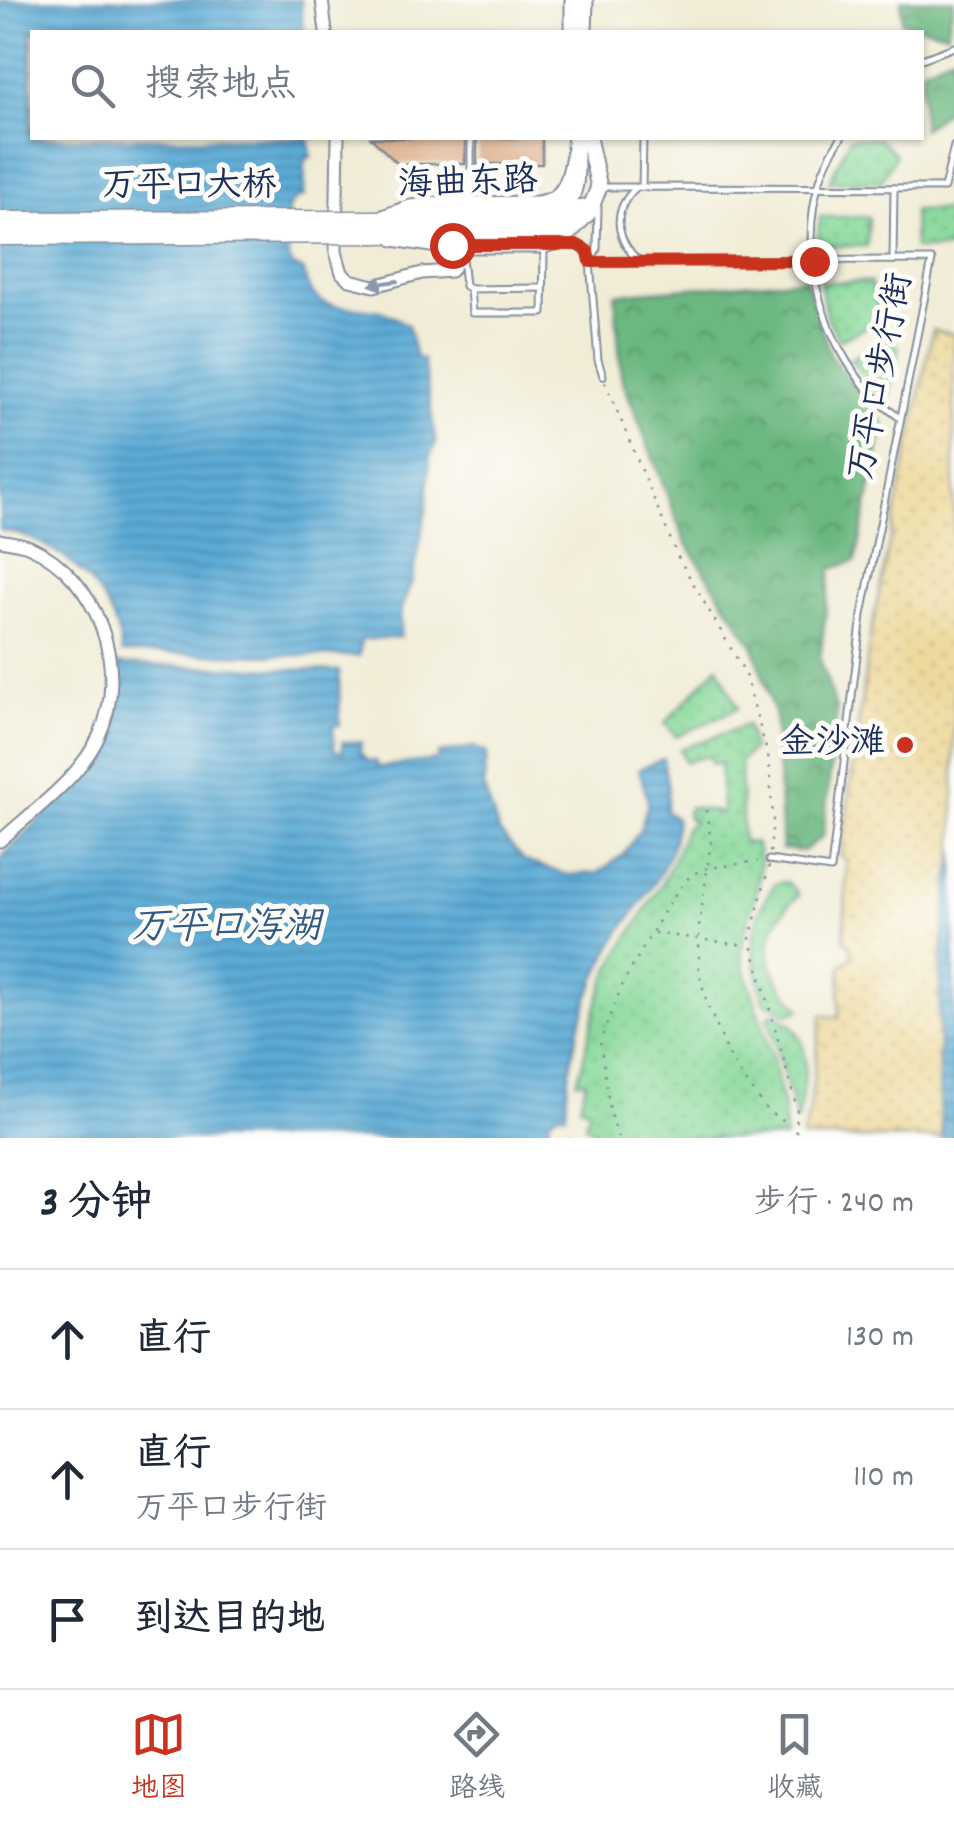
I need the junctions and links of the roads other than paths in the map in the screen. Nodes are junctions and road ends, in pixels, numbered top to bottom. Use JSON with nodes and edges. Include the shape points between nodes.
{"nodes":[{"id":1,"x":322,"y":0,"type":"edge"},
{"id":2,"x":572,"y":0,"type":"edge"},
{"id":3,"x":585,"y":0,"type":"edge"},
{"id":4,"x":326,"y":30,"type":"edge"},
{"id":5,"x":573,"y":30,"type":"edge"},
{"id":6,"x":584,"y":30,"type":"edge"},
{"id":7,"x":954,"y":46,"type":"edge"},
{"id":8,"x":924,"y":58,"type":"edge"},
{"id":9,"x":338,"y":140,"type":"edge"},
{"id":10,"x":471,"y":140,"type":"edge"},
{"id":11,"x":581,"y":140,"type":"edge"},
{"id":12,"x":643,"y":140,"type":"edge"},
{"id":13,"x":840,"y":140,"type":"edge"},
{"id":14,"x":954,"y":146,"type":"edge"},
{"id":15,"x":598,"y":187,"type":"junction"},
{"id":16,"x":639,"y":187,"type":"junction"},
{"id":17,"x":819,"y":188,"type":"junction"},
{"id":18,"x":894,"y":188,"type":"junction"},
{"id":19,"x":471,"y":204,"type":"junction"},
{"id":20,"x":560,"y":212,"type":"joint"},
{"id":21,"x":0,"y":222,"type":"edge"},
{"id":22,"x":376,"y":227,"type":"junction"},
{"id":23,"x":0,"y":236,"type":"edge"},
{"id":24,"x":544,"y":238,"type":"junction"},
{"id":25,"x":456,"y":245,"type":"junction"},
{"id":26,"x":893,"y":260,"type":"junction"},
{"id":27,"x":642,"y":261,"type":"junction"},
{"id":28,"x":814,"y":261,"type":"junction"},
{"id":29,"x":590,"y":262,"type":"junction"},
{"id":30,"x":543,"y":288,"type":"junction"},
{"id":31,"x":470,"y":289,"type":"junction"},
{"id":32,"x":603,"y":376,"type":"road end"},
{"id":33,"x":900,"y":418,"type":"junction"},
{"id":34,"x":0,"y":540,"type":"edge"},
{"id":35,"x":0,"y":840,"type":"edge"},
{"id":36,"x":769,"y":860,"type":"road end"}],
"edges":[{"from":1,"to":4,"type":"street"},
{"from":2,"to":5,"type":"street"},
{"from":3,"to":6,"type":"street"},
{"from":7,"to":8,"type":"lane"},
{"from":25,"to":9,"type":"street","one_way":true,"via":[[451,271],[374,286],[342,273],[336,252]]},
{"from":10,"to":19,"type":"lane"},
{"from":11,"to":15,"type":"street"},
{"from":11,"to":19,"type":"street","via":[[568,184],[553,200]]},
{"from":11,"to":20,"type":"street","via":[[576,188]]},
{"from":11,"to":24,"type":"street","via":[[589,174],[586,198],[575,216]]},
{"from":12,"to":16,"type":"lane"},
{"from":13,"to":17,"type":"lane"},
{"from":14,"to":18,"type":"lane","via":[[944,188]]},
{"from":15,"to":16,"type":"lane"},
{"from":15,"to":24,"type":"street","via":[[580,225],[564,239]]},
{"from":15,"to":29,"type":"lane","via":[[597,249]]},
{"from":16,"to":17,"type":"lane"},
{"from":16,"to":27,"type":"lane","via":[[620,210],[618,230]]},
{"from":17,"to":18,"type":"lane"},
{"from":17,"to":28,"type":"lane"},
{"from":18,"to":26,"type":"lane"},
{"from":19,"to":22,"type":"street","via":[[410,208]]},
{"from":20,"to":22,"type":"main road","name":"海曲东路","via":[[542,219]]},
{"from":21,"to":22,"type":"main road","name":"万平口大桥","bridge":true},
{"from":22,"to":23,"type":"main road","name":"万平口大桥","bridge":true},
{"from":22,"to":24,"type":"main road","name":"海曲东路"},
{"from":22,"to":25,"type":"street","via":[[413,243]]},
{"from":24,"to":25,"type":"street"},
{"from":24,"to":29,"type":"lane","via":[[578,245]]},
{"from":24,"to":30,"type":"lane"},
{"from":25,"to":31,"type":"lane"},
{"from":26,"to":28,"type":"lane","name":"万平口步行街"},
{"from":26,"to":33,"type":"lane","name":"万平口步行街","via":[[932,260]]},
{"from":27,"to":28,"type":"lane","name":"万平口步行街"},
{"from":27,"to":29,"type":"lane","name":"万平口步行街"},
{"from":28,"to":33,"type":"lane","via":[[818,296],[837,348],[868,391]]},
{"from":29,"to":32,"type":"lane"},
{"from":30,"to":31,"type":"lane"},
{"from":30,"to":31,"type":"lane","via":[[543,314],[472,314]]},
{"from":33,"to":36,"type":"lane","name":"万平口步行街","via":[[862,615],[831,869]]},
{"from":34,"to":35,"type":"street","via":[[29,546],[62,568],[82,591],[110,649],[110,699],[99,735],[78,770]]}]}
